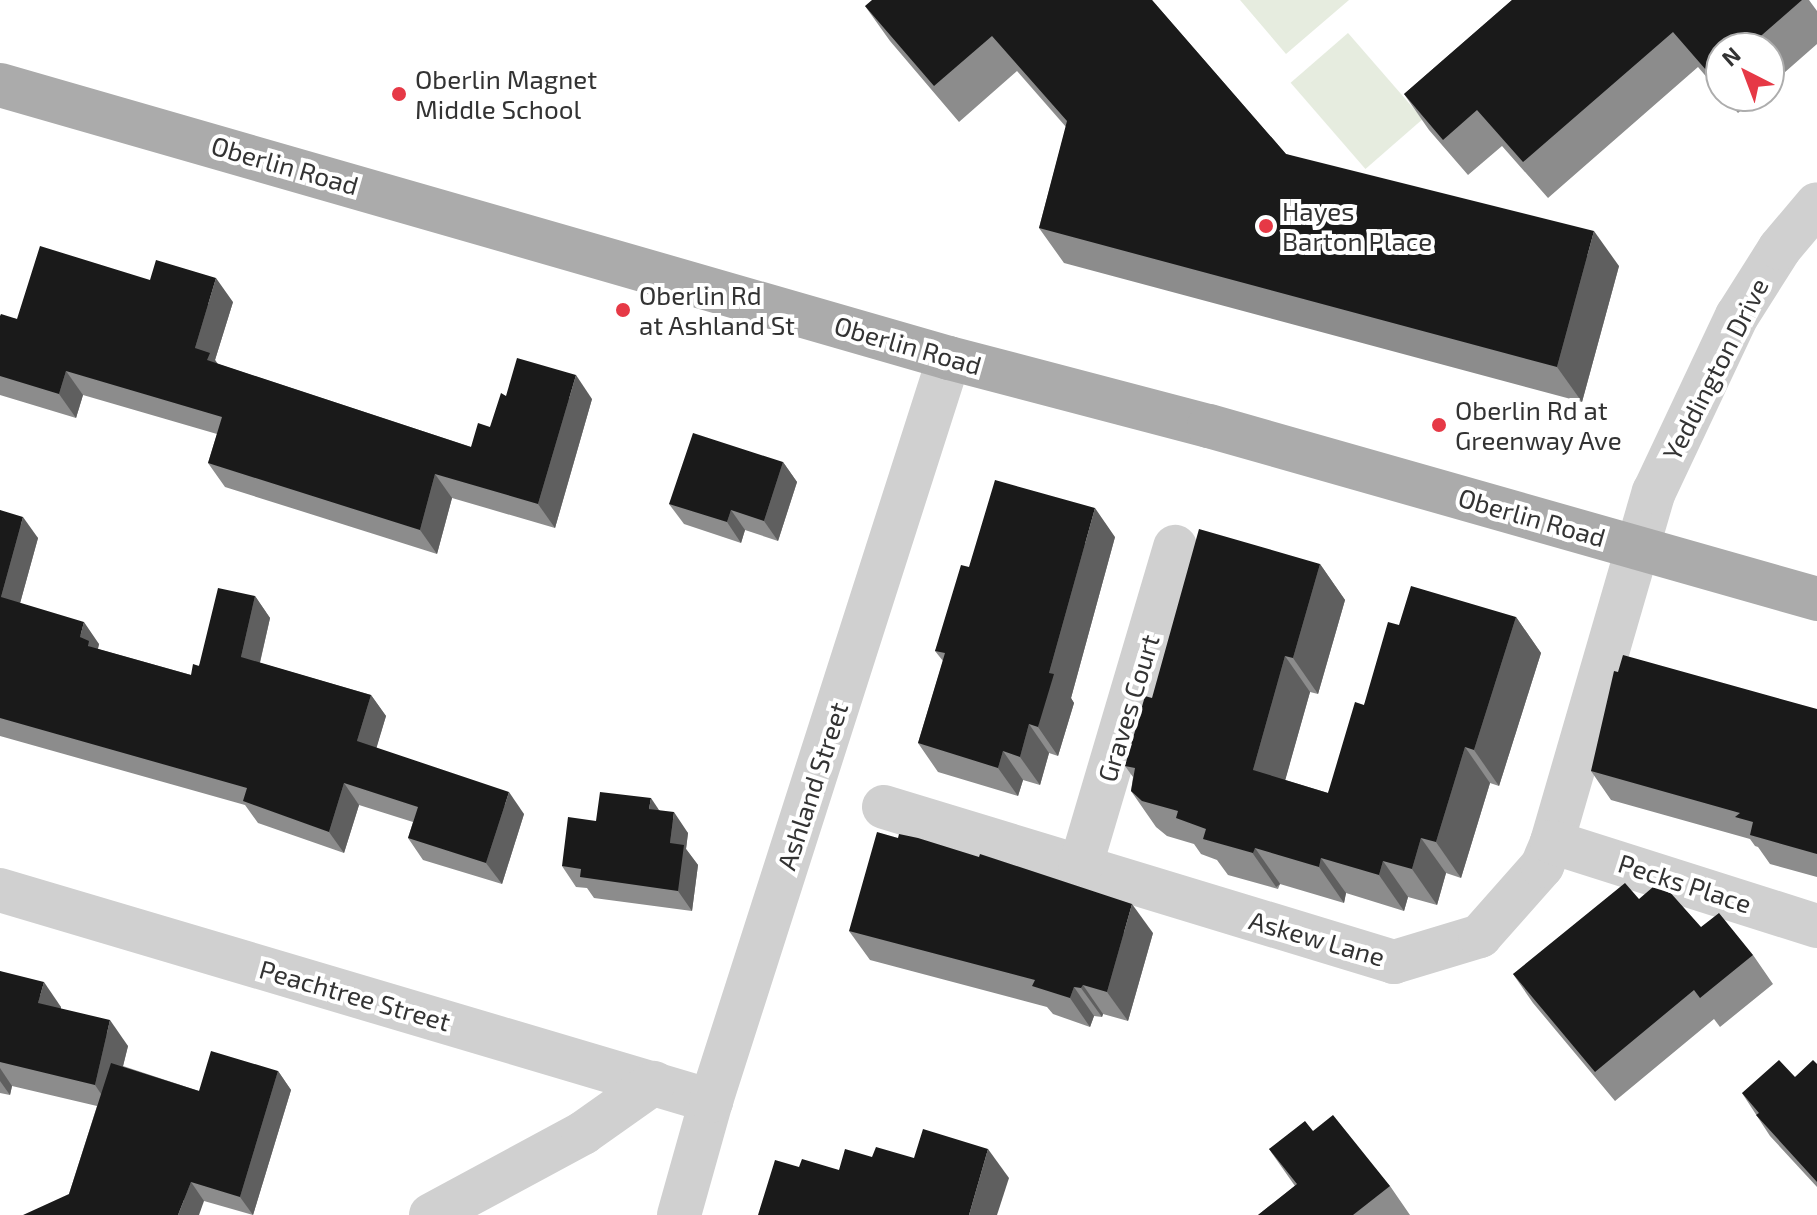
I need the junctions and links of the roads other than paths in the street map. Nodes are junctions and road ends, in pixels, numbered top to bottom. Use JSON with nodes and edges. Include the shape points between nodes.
{"nodes":[{"id":1,"x":0,"y":85,"type":"edge"},
{"id":2,"x":1817,"y":204,"type":"edge"},
{"id":3,"x":949,"y":358,"type":"junction"},
{"id":4,"x":1636,"y":546,"type":"junction"},
{"id":5,"x":1175,"y":547,"type":"dead end"},
{"id":6,"x":1817,"y":599,"type":"edge"},
{"id":7,"x":884,"y":807,"type":"dead end"},
{"id":8,"x":1552,"y":842,"type":"junction"},
{"id":9,"x":1080,"y":868,"type":"junction"},
{"id":10,"x":0,"y":890,"type":"edge"},
{"id":11,"x":1817,"y":926,"type":"edge"},
{"id":12,"x":654,"y":1083,"type":"junction"},
{"id":13,"x":711,"y":1101,"type":"junction"},
{"id":14,"x":431,"y":1215,"type":"edge"},
{"id":15,"x":679,"y":1215,"type":"edge"}],
"edges":[{"from":1,"to":3,"type":"main road","name":"Oberlin Road"},
{"from":2,"to":4,"type":"street","name":"Yeddington Drive","via":[[1780,248],[1737,316],[1654,492]]},
{"from":3,"to":4,"type":"main road","name":"Oberlin Road"},
{"from":3,"to":13,"type":"street","name":"Ashland Street"},
{"from":4,"to":6,"type":"main road","name":"Oberlin Road"},
{"from":4,"to":8,"type":"street","name":"Askew Lane"},
{"from":5,"to":9,"type":"street","name":"Graves Court"},
{"from":7,"to":9,"type":"street","name":"Askew Lane"},
{"from":8,"to":9,"type":"street","name":"Askew Lane","via":[[1542,866],[1480,936],[1394,962]]},
{"from":8,"to":11,"type":"street","name":"Pecks Place"},
{"from":10,"to":12,"type":"street","name":"Peachtree Street"},
{"from":12,"to":13,"type":"street","name":"Peachtree Street"},
{"from":12,"to":14,"type":"street","via":[[583,1133]]},
{"from":13,"to":15,"type":"street","name":"Ashland Street"}]}
